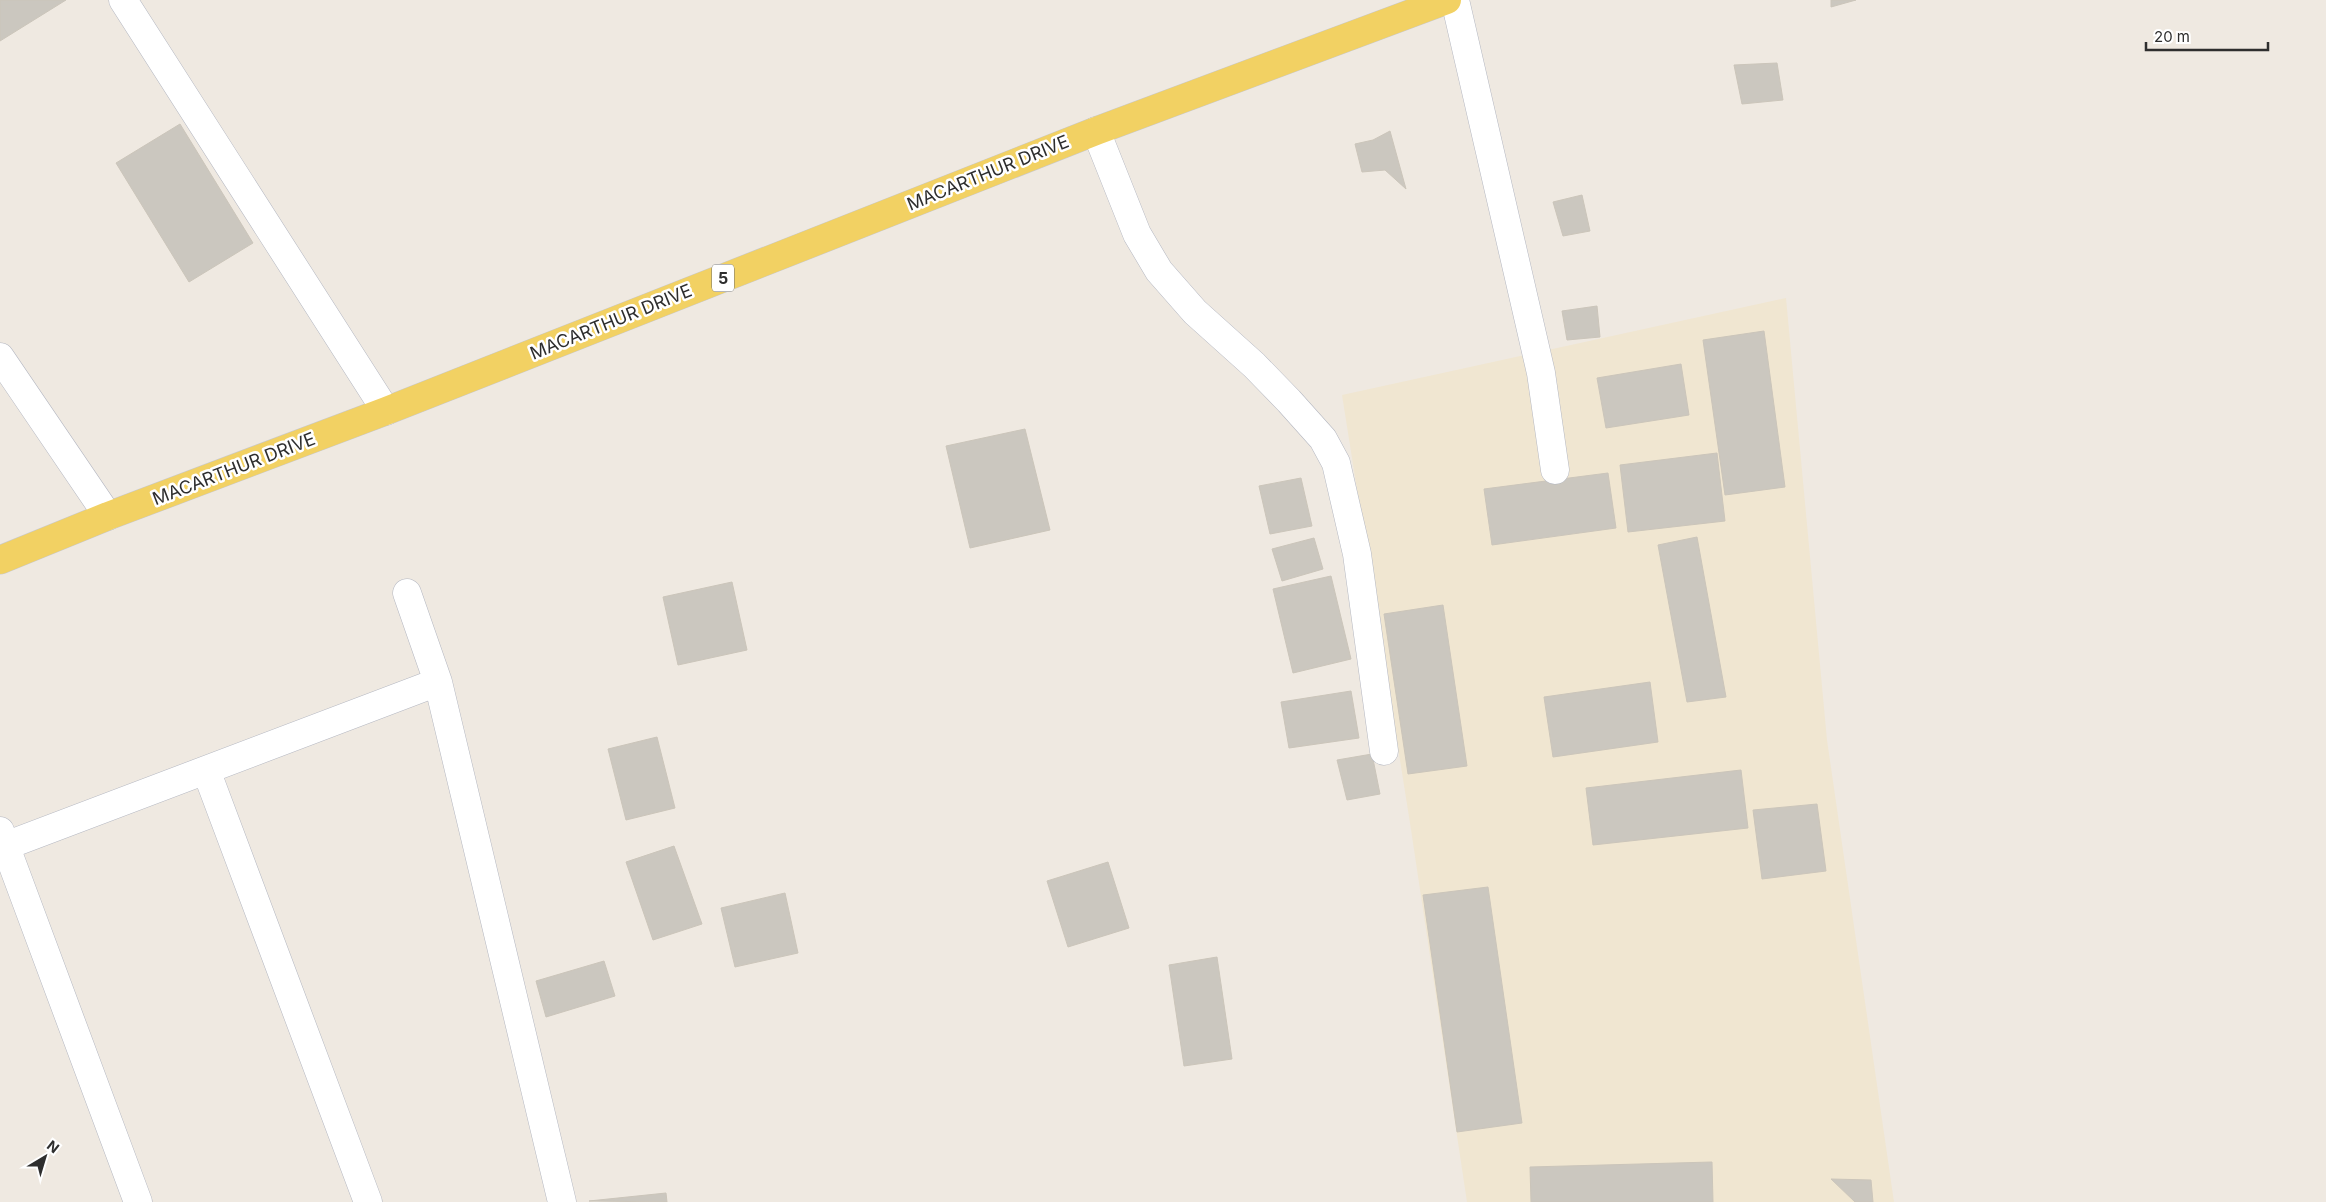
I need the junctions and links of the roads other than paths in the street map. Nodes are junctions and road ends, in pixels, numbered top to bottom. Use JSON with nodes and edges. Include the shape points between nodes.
{"nodes":[{"id":1,"x":123,"y":0,"type":"edge"},
{"id":2,"x":1447,"y":0,"type":"edge"},
{"id":3,"x":1454,"y":0,"type":"edge"},
{"id":4,"x":1096,"y":131,"type":"junction"},
{"id":5,"x":0,"y":357,"type":"edge"},
{"id":6,"x":386,"y":411,"type":"junction"},
{"id":7,"x":1555,"y":470,"type":"dead end"},
{"id":8,"x":108,"y":516,"type":"junction"},
{"id":9,"x":0,"y":560,"type":"edge"},
{"id":10,"x":407,"y":593,"type":"dead end"},
{"id":11,"x":438,"y":682,"type":"junction"},
{"id":12,"x":1384,"y":751,"type":"dead end"},
{"id":13,"x":206,"y":770,"type":"junction"},
{"id":14,"x":2,"y":842,"type":"edge"},
{"id":15,"x":138,"y":1202,"type":"edge"},
{"id":16,"x":368,"y":1202,"type":"edge"},
{"id":17,"x":562,"y":1202,"type":"edge"}],
"edges":[{"from":1,"to":6,"type":"street"},
{"from":2,"to":4,"type":"main road","name":"MACARTHUR DRIVE","number":"5"},
{"from":3,"to":7,"type":"street","via":[[1541,373]]},
{"from":4,"to":6,"type":"main road","name":"MACARTHUR DRIVE","number":"5"},
{"from":4,"to":12,"type":"street","via":[[1137,234],[1159,271],[1195,312],[1289,401],[1323,439],[1336,463],[1357,554]]},
{"from":5,"to":8,"type":"street"},
{"from":6,"to":8,"type":"main road","name":"MACARTHUR DRIVE","number":"5"},
{"from":8,"to":9,"type":"main road","name":"MACARTHUR DRIVE","number":"5"},
{"from":10,"to":11,"type":"street"},
{"from":11,"to":13,"type":"street"},
{"from":11,"to":17,"type":"street"},
{"from":13,"to":14,"type":"street"},
{"from":13,"to":16,"type":"street"},
{"from":14,"to":15,"type":"street"}]}
